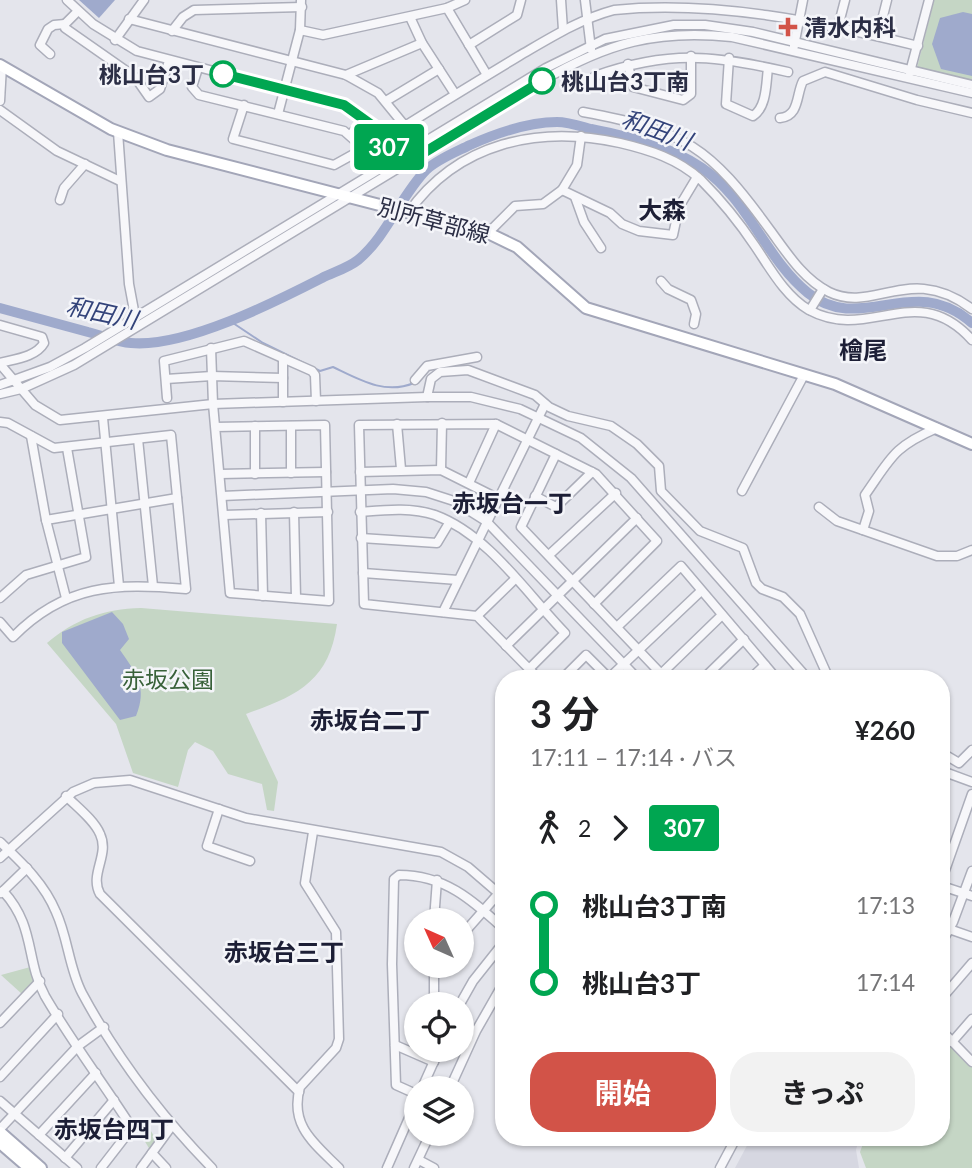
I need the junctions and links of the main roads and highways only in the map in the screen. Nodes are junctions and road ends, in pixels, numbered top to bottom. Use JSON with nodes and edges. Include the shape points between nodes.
{"nodes":[{"id":1,"x":1,"y":66,"type":"edge"},
{"id":2,"x":972,"y":444,"type":"edge"},
{"id":3,"x":0,"y":1130,"type":"edge"},
{"id":4,"x":0,"y":1143,"type":"edge"},
{"id":5,"x":29,"y":1168,"type":"edge"},
{"id":6,"x":41,"y":1168,"type":"edge"}],
"edges":[{"from":1,"to":2,"type":"main road","name":"別所草部線","via":[[118,132],[188,156],[488,233],[517,247],[586,308],[835,384]]},
{"from":3,"to":6,"type":"main road"},
{"from":4,"to":5,"type":"main road"}]}
